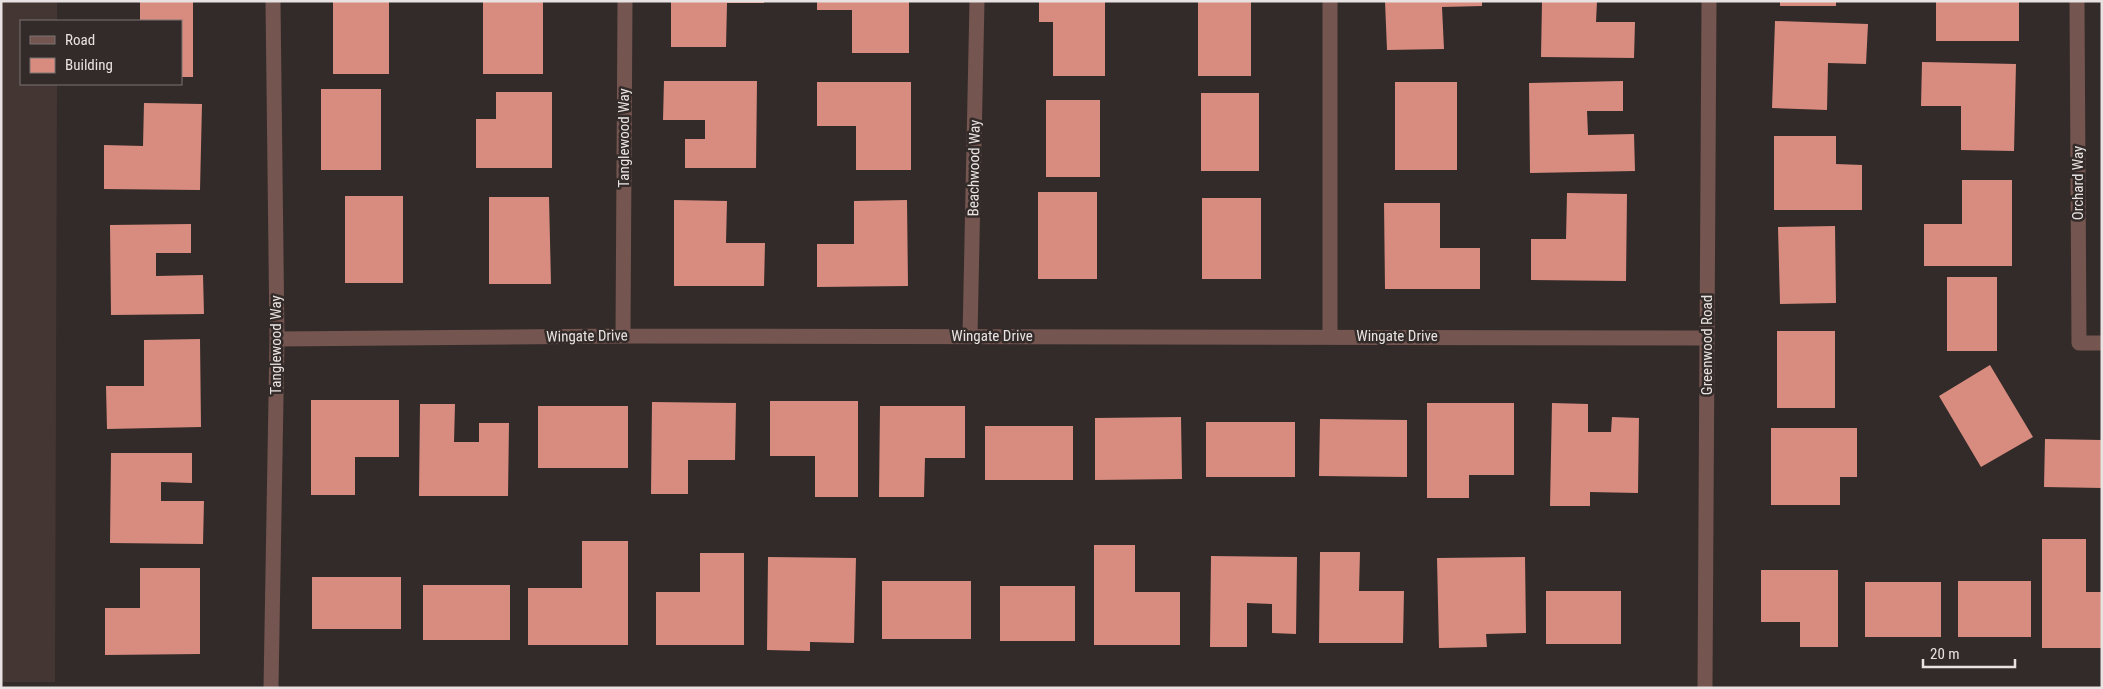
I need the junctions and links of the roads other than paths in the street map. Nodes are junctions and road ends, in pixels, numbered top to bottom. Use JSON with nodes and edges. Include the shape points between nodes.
{"nodes":[{"id":1,"x":273,"y":1,"type":"edge"},
{"id":2,"x":625,"y":1,"type":"edge"},
{"id":3,"x":977,"y":1,"type":"edge"},
{"id":4,"x":1330,"y":1,"type":"edge"},
{"id":5,"x":1709,"y":1,"type":"edge"},
{"id":6,"x":2077,"y":1,"type":"edge"},
{"id":7,"x":623,"y":336,"type":"junction"},
{"id":8,"x":970,"y":336,"type":"junction"},
{"id":9,"x":1330,"y":336,"type":"junction"},
{"id":10,"x":1707,"y":338,"type":"junction"},
{"id":11,"x":277,"y":339,"type":"junction"},
{"id":12,"x":2102,"y":343,"type":"edge"},
{"id":13,"x":271,"y":688,"type":"edge"},
{"id":14,"x":1705,"y":688,"type":"edge"}],
"edges":[{"from":1,"to":11,"type":"street","name":"Tanglewood Way"},
{"from":2,"to":7,"type":"street","name":"Tanglewood Way"},
{"from":3,"to":8,"type":"street","name":"Beachwood Way"},
{"from":4,"to":9,"type":"street"},
{"from":5,"to":10,"type":"street","name":"Greenwood Road"},
{"from":6,"to":12,"type":"street","name":"Orchard Way","via":[[2079,343]]},
{"from":7,"to":8,"type":"street","name":"Wingate Drive"},
{"from":7,"to":11,"type":"street","name":"Wingate Drive"},
{"from":8,"to":9,"type":"street","name":"Wingate Drive"},
{"from":9,"to":10,"type":"street","name":"Wingate Drive"},
{"from":10,"to":14,"type":"street","name":"Greenwood Road"},
{"from":11,"to":13,"type":"street","name":"Tanglewood Way"}]}
